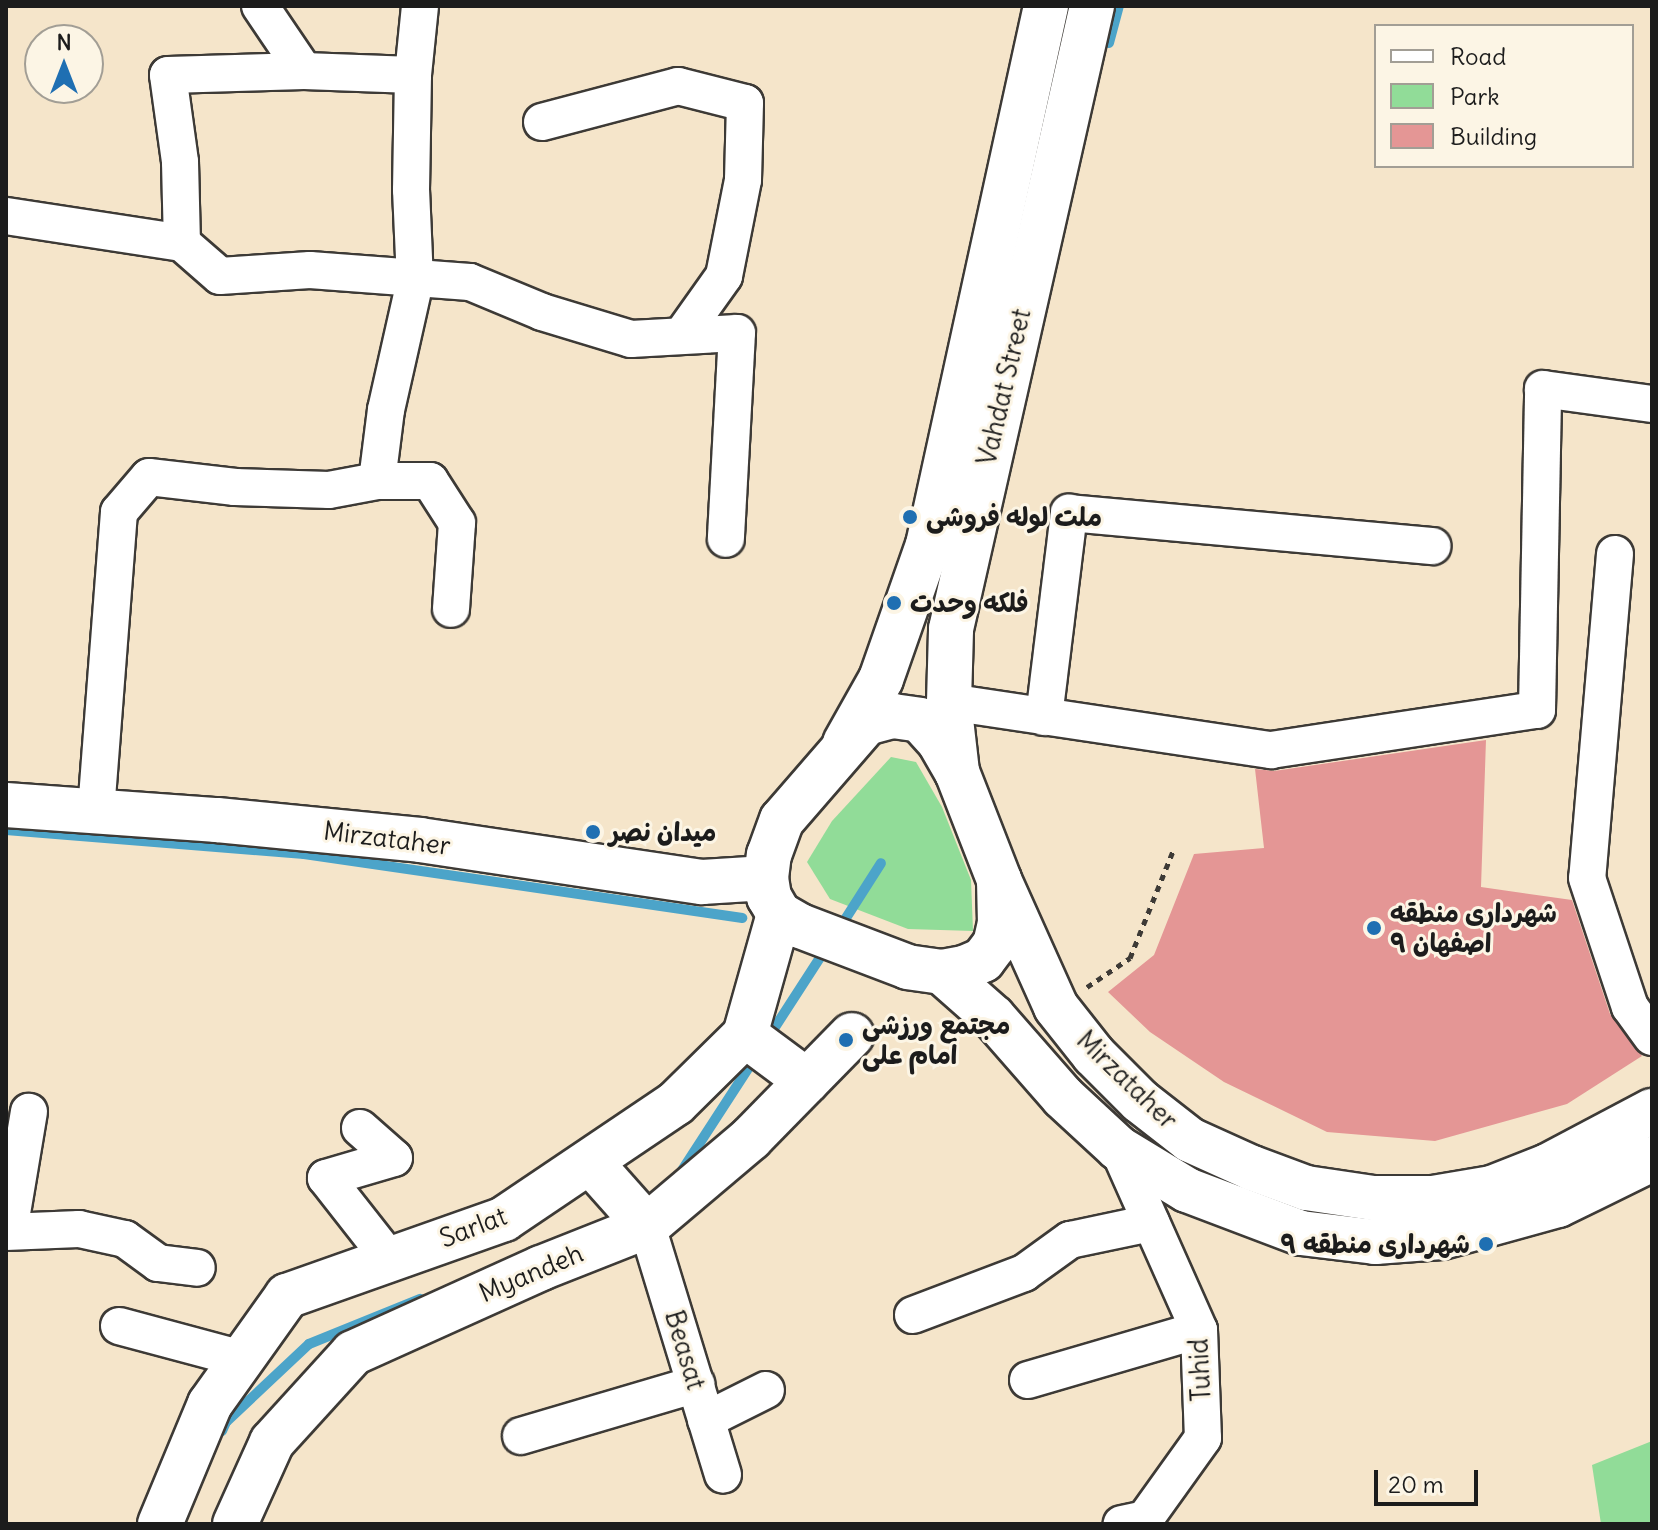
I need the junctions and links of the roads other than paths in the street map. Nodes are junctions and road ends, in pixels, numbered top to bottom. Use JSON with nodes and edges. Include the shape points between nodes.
{"nodes":[{"id":1,"x":260,"y":6,"type":"edge"},
{"id":2,"x":420,"y":6,"type":"edge"},
{"id":3,"x":1046,"y":6,"type":"edge"},
{"id":4,"x":1092,"y":6,"type":"edge"},
{"id":5,"x":304,"y":71,"type":"junction"},
{"id":6,"x":413,"y":75,"type":"junction"},
{"id":7,"x":542,"y":122,"type":"dead end"},
{"id":8,"x":6,"y":216,"type":"edge"},
{"id":9,"x":182,"y":243,"type":"junction"},
{"id":10,"x":415,"y":281,"type":"junction"},
{"id":11,"x":682,"y":335,"type":"junction"},
{"id":12,"x":1652,"y":404,"type":"edge"},
{"id":13,"x":377,"y":481,"type":"junction"},
{"id":14,"x":726,"y":539,"type":"dead end"},
{"id":15,"x":1433,"y":546,"type":"dead end"},
{"id":16,"x":1615,"y":554,"type":"dead end"},
{"id":17,"x":451,"y":609,"type":"dead end"},
{"id":18,"x":949,"y":702,"type":"junction"},
{"id":19,"x":1044,"y":717,"type":"junction"},
{"id":20,"x":845,"y":743,"type":"junction"},
{"id":21,"x":957,"y":772,"type":"junction"},
{"id":22,"x":6,"y":805,"type":"edge"},
{"id":23,"x":96,"y":811,"type":"junction"},
{"id":24,"x":999,"y":880,"type":"junction"},
{"id":25,"x":772,"y":896,"type":"junction"},
{"id":26,"x":942,"y":972,"type":"junction"},
{"id":27,"x":852,"y":1035,"type":"dead end"},
{"id":28,"x":1652,"y":1037,"type":"edge"},
{"id":29,"x":769,"y":1053,"type":"junction"},
{"id":30,"x":1652,"y":1111,"type":"edge"},
{"id":31,"x":29,"y":1112,"type":"dead end"},
{"id":32,"x":360,"y":1128,"type":"dead end"},
{"id":33,"x":1118,"y":1148,"type":"junction"},
{"id":34,"x":1652,"y":1159,"type":"edge"},
{"id":35,"x":591,"y":1163,"type":"junction"},
{"id":36,"x":639,"y":1218,"type":"junction"},
{"id":37,"x":1151,"y":1223,"type":"junction"},
{"id":38,"x":8,"y":1232,"type":"edge"},
{"id":39,"x":388,"y":1257,"type":"junction"},
{"id":40,"x":197,"y":1268,"type":"dead end"},
{"id":41,"x":913,"y":1315,"type":"dead end"},
{"id":42,"x":119,"y":1326,"type":"dead end"},
{"id":43,"x":1199,"y":1330,"type":"junction"},
{"id":44,"x":242,"y":1359,"type":"junction"},
{"id":45,"x":1028,"y":1380,"type":"dead end"},
{"id":46,"x":696,"y":1384,"type":"junction"},
{"id":47,"x":766,"y":1390,"type":"dead end"},
{"id":48,"x":706,"y":1420,"type":"junction"},
{"id":49,"x":521,"y":1436,"type":"dead end"},
{"id":50,"x":723,"y":1475,"type":"dead end"},
{"id":51,"x":160,"y":1524,"type":"edge"},
{"id":52,"x":235,"y":1524,"type":"edge"},
{"id":53,"x":1122,"y":1524,"type":"edge"}],
"edges":[{"from":1,"to":5,"type":"street"},
{"from":2,"to":6,"type":"street"},
{"from":3,"to":20,"type":"main road","name":"Vahdat Street","via":[[928,545],[881,679]]},
{"from":4,"to":18,"type":"main road","name":"Vahdat Street","via":[[960,583],[951,629]]},
{"from":5,"to":6,"type":"street"},
{"from":5,"to":9,"type":"street","via":[[168,75],[180,162]]},
{"from":6,"to":10,"type":"street"},
{"from":7,"to":11,"type":"street","via":[[678,86],[745,103],[743,180],[724,276]]},
{"from":8,"to":9,"type":"street"},
{"from":9,"to":10,"type":"street","via":[[220,276],[310,270]]},
{"from":10,"to":11,"type":"street","via":[[470,282],[542,312],[631,339]]},
{"from":10,"to":13,"type":"street","via":[[386,410]]},
{"from":11,"to":14,"type":"street","via":[[737,333]]},
{"from":12,"to":19,"type":"street","via":[[1543,389],[1537,710],[1271,750]]},
{"from":13,"to":17,"type":"street","via":[[430,481],[457,523]]},
{"from":13,"to":23,"type":"street","via":[[314,489],[149,477],[119,512]]},
{"from":15,"to":19,"type":"street","via":[[1069,513]]},
{"from":16,"to":28,"type":"street","via":[[1587,878],[1630,1007]]},
{"from":18,"to":19,"type":"street"},
{"from":18,"to":21,"type":"main road","name":"Vahdat Street"},
{"from":20,"to":21,"type":"main road","via":[[866,723],[893,716],[920,720]]},
{"from":20,"to":25,"type":"main road","via":[[782,820],[769,855]]},
{"from":21,"to":24,"type":"main road"},
{"from":22,"to":23,"type":"main road","name":"Mirzataher"},
{"from":23,"to":25,"type":"main road","name":"Mirzataher","via":[[420,840]]},
{"from":24,"to":26,"type":"main road","via":[[995,944],[983,960]]},
{"from":24,"to":30,"type":"main road","name":"Mirzataher","via":[[1056,1007],[1094,1055],[1190,1140],[1306,1188],[1373,1198],[1433,1198],[1492,1188],[1548,1166]]},
{"from":25,"to":26,"type":"main road","via":[[800,926],[908,967]]},
{"from":25,"to":29,"type":"main road","name":"Sarlat"},
{"from":26,"to":33,"type":"main road","via":[[993,1017],[1063,1097]]},
{"from":27,"to":29,"type":"main road","name":"Myandeh"},
{"from":29,"to":35,"type":"main road","name":"Sarlat","via":[[676,1103]]},
{"from":29,"to":36,"type":"main road","name":"Myandeh","via":[[751,1138]]},
{"from":31,"to":38,"type":"street"},
{"from":32,"to":39,"type":"street","via":[[394,1158],[326,1178]]},
{"from":33,"to":34,"type":"main road","via":[[1187,1190],[1246,1215],[1301,1233],[1375,1242],[1442,1237],[1558,1205]]},
{"from":33,"to":37,"type":"street","name":"Tuhid"},
{"from":35,"to":36,"type":"main road"},
{"from":35,"to":39,"type":"main road","name":"Sarlat","via":[[504,1219]]},
{"from":36,"to":46,"type":"street","name":"Beasat"},
{"from":36,"to":52,"type":"main road","name":"Myandeh","via":[[353,1353],[272,1442]]},
{"from":37,"to":41,"type":"street","via":[[1070,1240],[1024,1273]]},
{"from":37,"to":43,"type":"street","name":"Tuhid"},
{"from":38,"to":40,"type":"street","via":[[79,1229],[125,1239],[158,1263]]},
{"from":39,"to":44,"type":"main road","name":"Sarlat","via":[[287,1296]]},
{"from":42,"to":44,"type":"street"},
{"from":43,"to":45,"type":"street"},
{"from":43,"to":53,"type":"street","name":"Tuhid","via":[[1203,1438],[1145,1519]]},
{"from":44,"to":51,"type":"main road","name":"Sarlat","via":[[210,1404]]},
{"from":46,"to":48,"type":"street","name":"Beasat"},
{"from":46,"to":49,"type":"street"},
{"from":47,"to":48,"type":"street"},
{"from":48,"to":50,"type":"street","name":"Beasat"}]}
